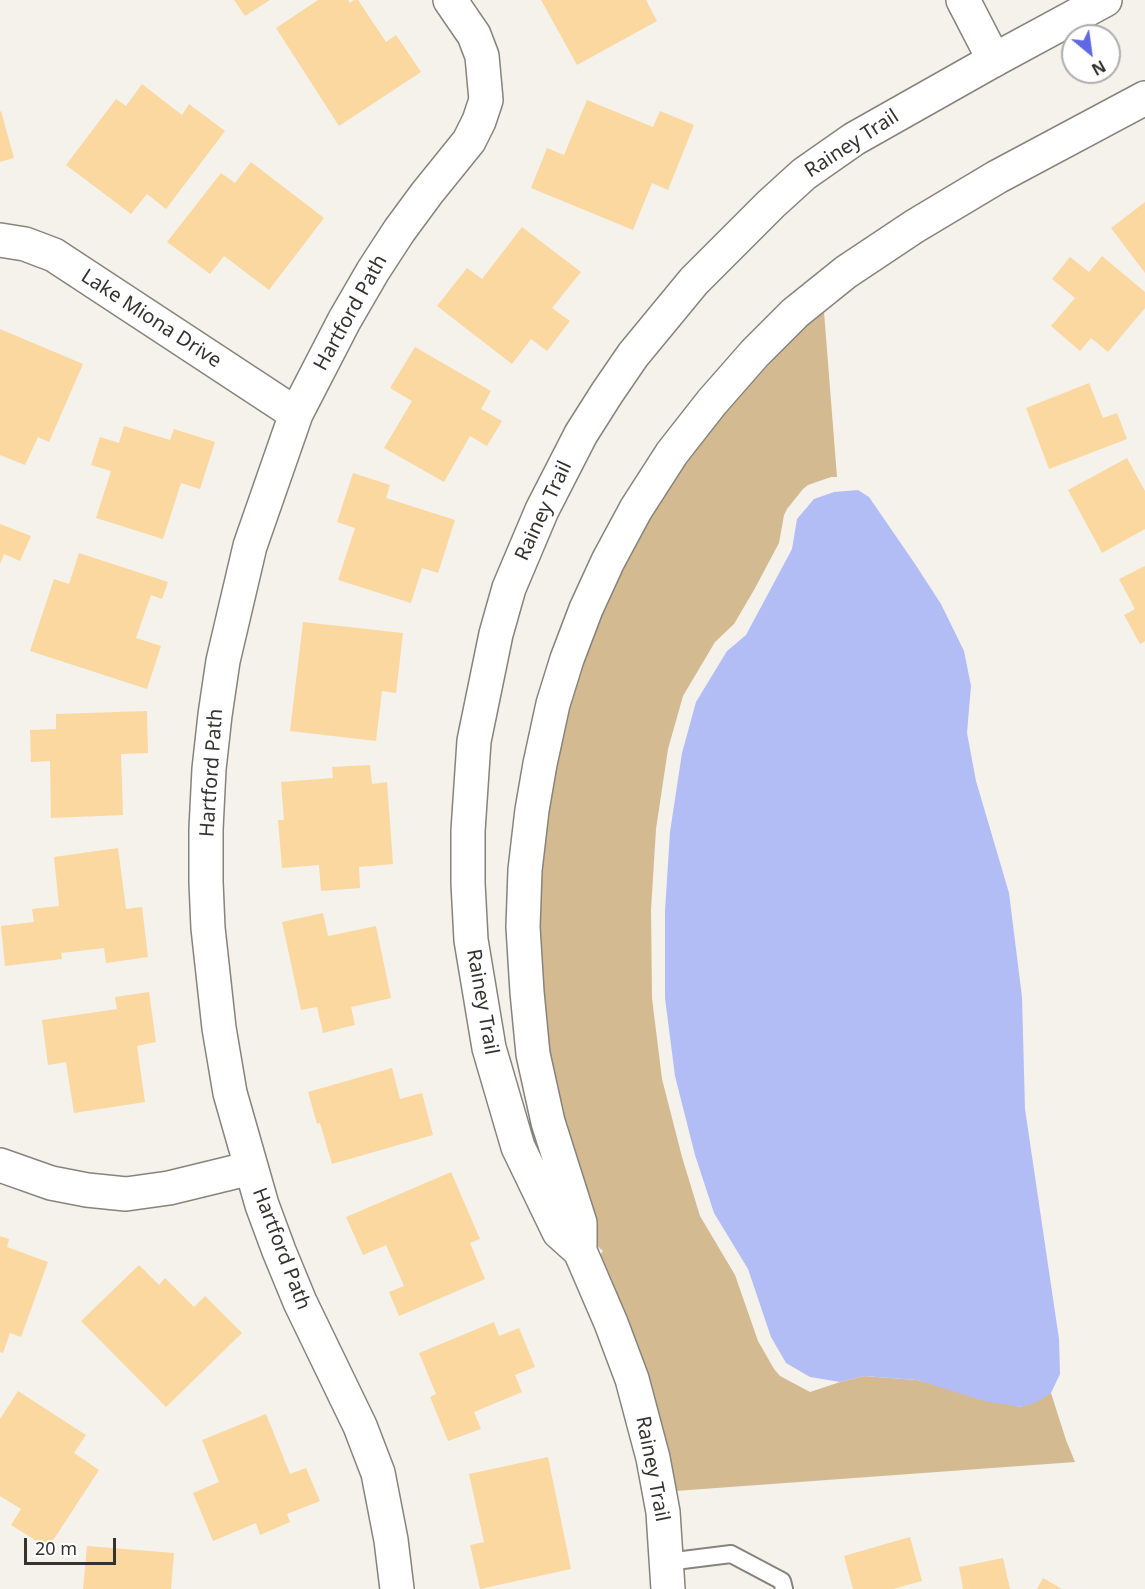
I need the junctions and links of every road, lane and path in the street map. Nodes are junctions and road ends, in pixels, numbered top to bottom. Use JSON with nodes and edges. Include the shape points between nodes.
{"nodes":[{"id":1,"x":450,"y":0,"type":"edge"},
{"id":2,"x":963,"y":0,"type":"edge"},
{"id":3,"x":1105,"y":0,"type":"edge"},
{"id":4,"x":994,"y":60,"type":"junction"},
{"id":5,"x":1145,"y":98,"type":"edge"},
{"id":6,"x":0,"y":240,"type":"edge"},
{"id":7,"x":296,"y":414,"type":"junction"},
{"id":8,"x":0,"y":1165,"type":"edge"},
{"id":9,"x":251,"y":1168,"type":"junction"},
{"id":10,"x":580,"y":1251,"type":"junction"},
{"id":11,"x":668,"y":1575,"type":"edge"},
{"id":12,"x":397,"y":1589,"type":"edge"},
{"id":13,"x":784,"y":1589,"type":"edge"}],
"edges":[{"from":1,"to":7,"type":"street","name":"Hartford Path","via":[[474,35],[482,57],[486,100],[479,121],[469,141],[420,202],[373,271]]},
{"from":2,"to":4,"type":"street"},
{"from":3,"to":4,"type":"street","name":"Rainey Trail"},
{"from":4,"to":10,"type":"street","name":"Rainey Trail","via":[[854,139],[804,174],[694,281],[633,355],[581,434],[542,510],[510,588],[496,634],[474,741],[468,831],[471,940],[489,1048],[518,1147],[559,1232]]},
{"from":5,"to":10,"type":"street","name":"Rainey Trail","via":[[915,226],[846,272],[795,313],[755,353],[672,453],[608,561],[586,609],[553,704],[525,870],[523,927],[533,1054],[548,1122],[580,1223]]},
{"from":6,"to":7,"type":"street","name":"Lake Miona Drive","via":[[54,255]]},
{"from":7,"to":9,"type":"street","name":"Hartford Path","via":[[250,546],[236,603],[223,661],[209,769],[206,882],[213,978],[230,1093]]},
{"from":8,"to":9,"type":"street","via":[[51,1182],[126,1194],[170,1188]]},
{"from":9,"to":12,"type":"street","name":"Hartford Path","via":[[300,1302],[360,1426],[378,1473]]},
{"from":10,"to":11,"type":"street","name":"Rainey Trail","via":[[632,1379],[663,1512]]},
{"from":11,"to":13,"type":"lane","via":[[732,1554],[782,1581]]}]}
